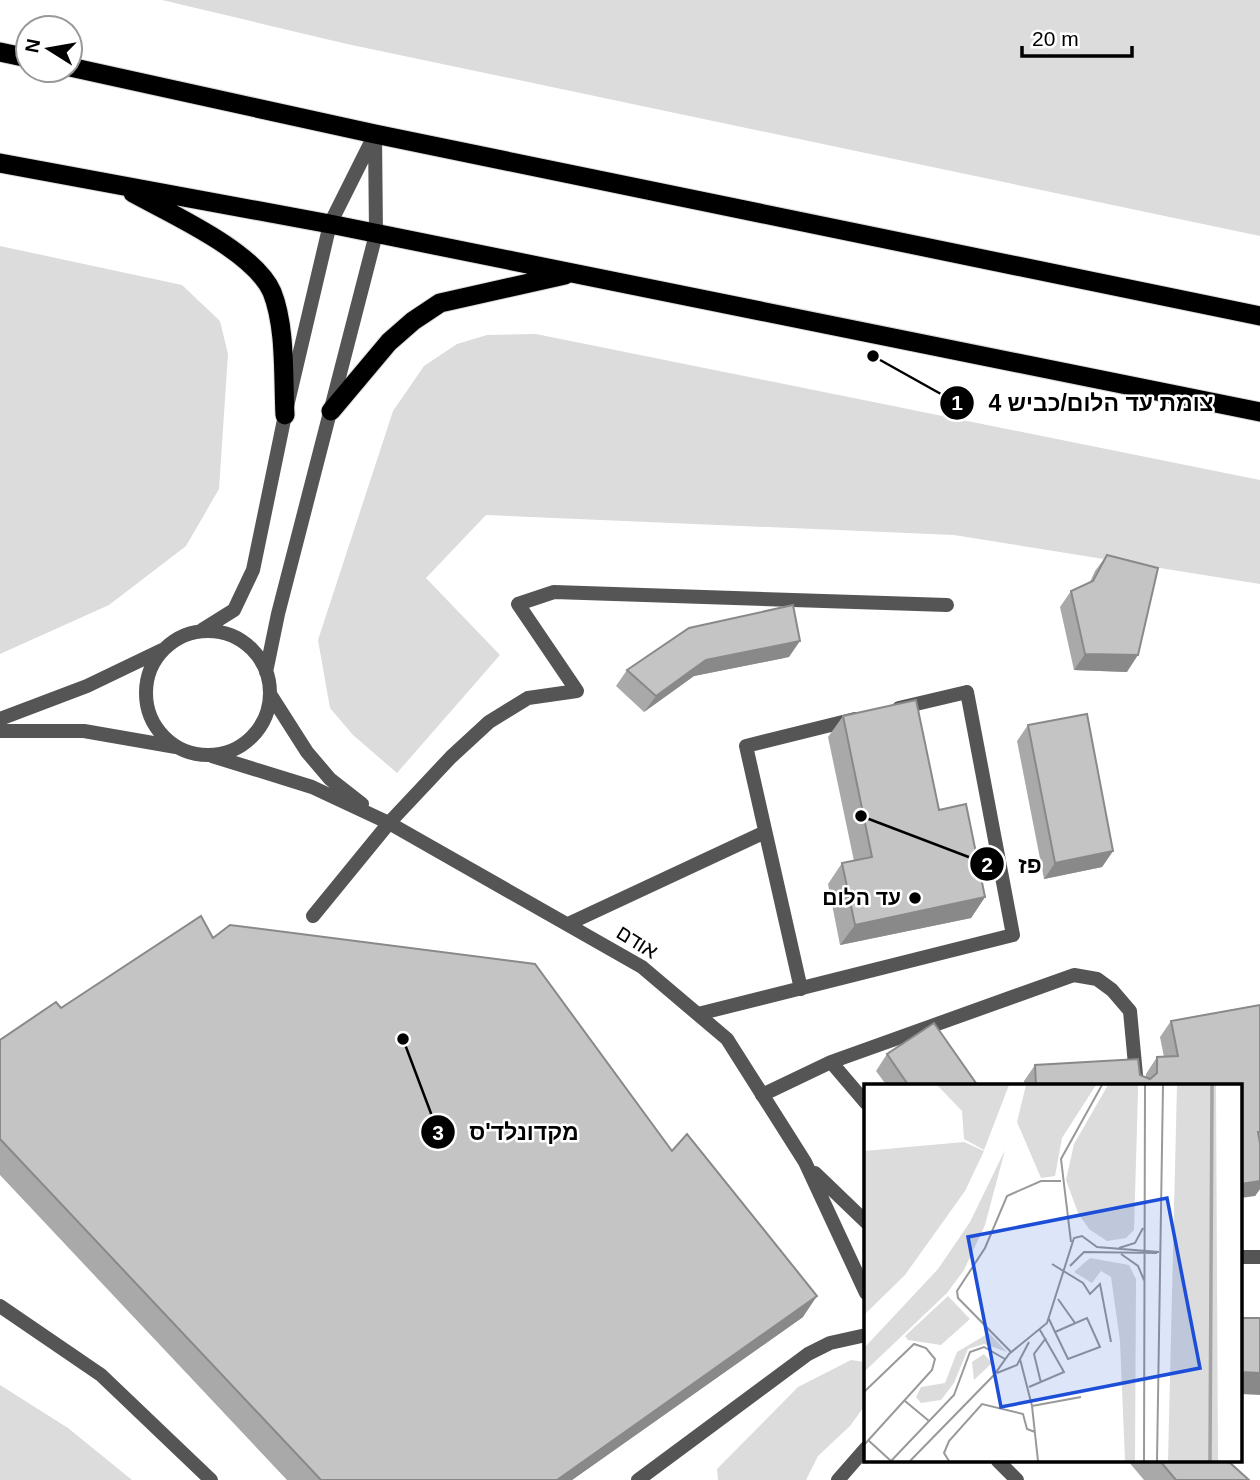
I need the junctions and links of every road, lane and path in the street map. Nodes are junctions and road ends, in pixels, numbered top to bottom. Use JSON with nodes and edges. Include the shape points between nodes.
{"nodes":[{"id":1,"x":84,"y":70,"type":"edge"},
{"id":2,"x":375,"y":134,"type":"junction"},
{"id":3,"x":0,"y":163,"type":"edge"},
{"id":4,"x":120,"y":185,"type":"junction"},
{"id":5,"x":330,"y":224,"type":"junction"},
{"id":6,"x":376,"y":234,"type":"junction"},
{"id":7,"x":573,"y":273,"type":"junction"},
{"id":8,"x":1260,"y":316,"type":"edge"},
{"id":9,"x":331,"y":411,"type":"junction"},
{"id":10,"x":1260,"y":412,"type":"edge"},
{"id":11,"x":285,"y":415,"type":"junction"},
{"id":12,"x":947,"y":605,"type":"dead end"},
{"id":13,"x":202,"y":630,"type":"junction"},
{"id":14,"x":163,"y":649,"type":"junction"},
{"id":15,"x":266,"y":672,"type":"junction"},
{"id":16,"x":270,"y":694,"type":"junction"},
{"id":17,"x":889,"y":711,"type":"edge"},
{"id":18,"x":863,"y":717,"type":"edge"},
{"id":19,"x":0,"y":719,"type":"edge"},
{"id":20,"x":0,"y":731,"type":"edge"},
{"id":21,"x":176,"y":747,"type":"junction"},
{"id":22,"x":212,"y":756,"type":"junction"},
{"id":23,"x":389,"y":823,"type":"junction"},
{"id":24,"x":765,"y":832,"type":"junction"},
{"id":25,"x":313,"y":916,"type":"dead end"},
{"id":26,"x":568,"y":924,"type":"junction"},
{"id":27,"x":800,"y":989,"type":"junction"},
{"id":28,"x":698,"y":1014,"type":"junction"},
{"id":29,"x":831,"y":1062,"type":"junction"},
{"id":30,"x":1138,"y":1084,"type":"edge"},
{"id":31,"x":762,"y":1095,"type":"junction"},
{"id":32,"x":864,"y":1101,"type":"edge"},
{"id":33,"x":805,"y":1162,"type":"junction"},
{"id":34,"x":864,"y":1220,"type":"edge"},
{"id":35,"x":1242,"y":1257,"type":"edge"},
{"id":36,"x":1260,"y":1257,"type":"edge"},
{"id":37,"x":864,"y":1289,"type":"edge"},
{"id":38,"x":0,"y":1306,"type":"edge"},
{"id":39,"x":864,"y":1335,"type":"edge"},
{"id":40,"x":864,"y":1450,"type":"edge"},
{"id":41,"x":999,"y":1462,"type":"edge"},
{"id":42,"x":1014,"y":1462,"type":"edge"},
{"id":43,"x":211,"y":1480,"type":"edge"},
{"id":44,"x":638,"y":1480,"type":"edge"},
{"id":45,"x":838,"y":1480,"type":"edge"},
{"id":46,"x":1019,"y":1480,"type":"edge"}],
"edges":[{"from":1,"to":2,"type":"highway"},
{"from":2,"to":5,"type":"street"},
{"from":2,"to":6,"type":"street"},
{"from":2,"to":8,"type":"highway"},
{"from":3,"to":4,"type":"highway"},
{"from":4,"to":5,"type":"highway"},
{"from":4,"to":11,"type":"highway","via":[[219,241],[251,264],[271,291],[281,330]]},
{"from":5,"to":6,"type":"highway"},
{"from":5,"to":11,"type":"street"},
{"from":6,"to":7,"type":"highway"},
{"from":6,"to":9,"type":"street"},
{"from":7,"to":9,"type":"highway","via":[[440,303],[389,342]]},
{"from":7,"to":10,"type":"highway"},
{"from":9,"to":15,"type":"street"},
{"from":11,"to":13,"type":"street","via":[[253,569],[234,610]]},
{"from":12,"to":23,"type":"street","via":[[554,592],[518,604],[578,691],[528,698],[489,722]]},
{"from":13,"to":14,"type":"street"},
{"from":13,"to":15,"type":"street","via":[[241,640],[259,657]]},
{"from":14,"to":19,"type":"street","via":[[87,686]]},
{"from":14,"to":21,"type":"street","via":[[152,665],[145,701],[161,735]]},
{"from":15,"to":16,"type":"street"},
{"from":16,"to":22,"type":"street","via":[[267,712],[253,736]]},
{"from":16,"to":23,"type":"street","name":"אודם","via":[[330,779]]},
{"from":17,"to":27,"type":"street","via":[[967,692],[1013,935]]},
{"from":18,"to":24,"type":"street","via":[[746,746]]},
{"from":20,"to":21,"type":"street","via":[[83,731]]},
{"from":21,"to":22,"type":"street"},
{"from":22,"to":23,"type":"street","name":"אודם","via":[[312,788]]},
{"from":23,"to":25,"type":"street"},
{"from":23,"to":26,"type":"street","name":"אודם"},
{"from":24,"to":26,"type":"street"},
{"from":24,"to":27,"type":"street"},
{"from":26,"to":28,"type":"street","name":"אודם","via":[[642,967]]},
{"from":27,"to":28,"type":"street"},
{"from":28,"to":31,"type":"street","name":"אודם","via":[[727,1039]]},
{"from":29,"to":30,"type":"street","via":[[1074,975],[1097,979],[1130,1011]]},
{"from":29,"to":31,"type":"street"},
{"from":29,"to":32,"type":"street"},
{"from":31,"to":33,"type":"street","name":"אודם"},
{"from":33,"to":34,"type":"street","name":"אודם"},
{"from":33,"to":37,"type":"street","name":"אודם"},
{"from":35,"to":36,"type":"street"},
{"from":38,"to":43,"type":"street","via":[[101,1375]]},
{"from":39,"to":44,"type":"street","via":[[830,1343],[808,1354]]},
{"from":40,"to":45,"type":"street"},
{"from":41,"to":46,"type":"street"},
{"from":42,"to":46,"type":"street"}]}
